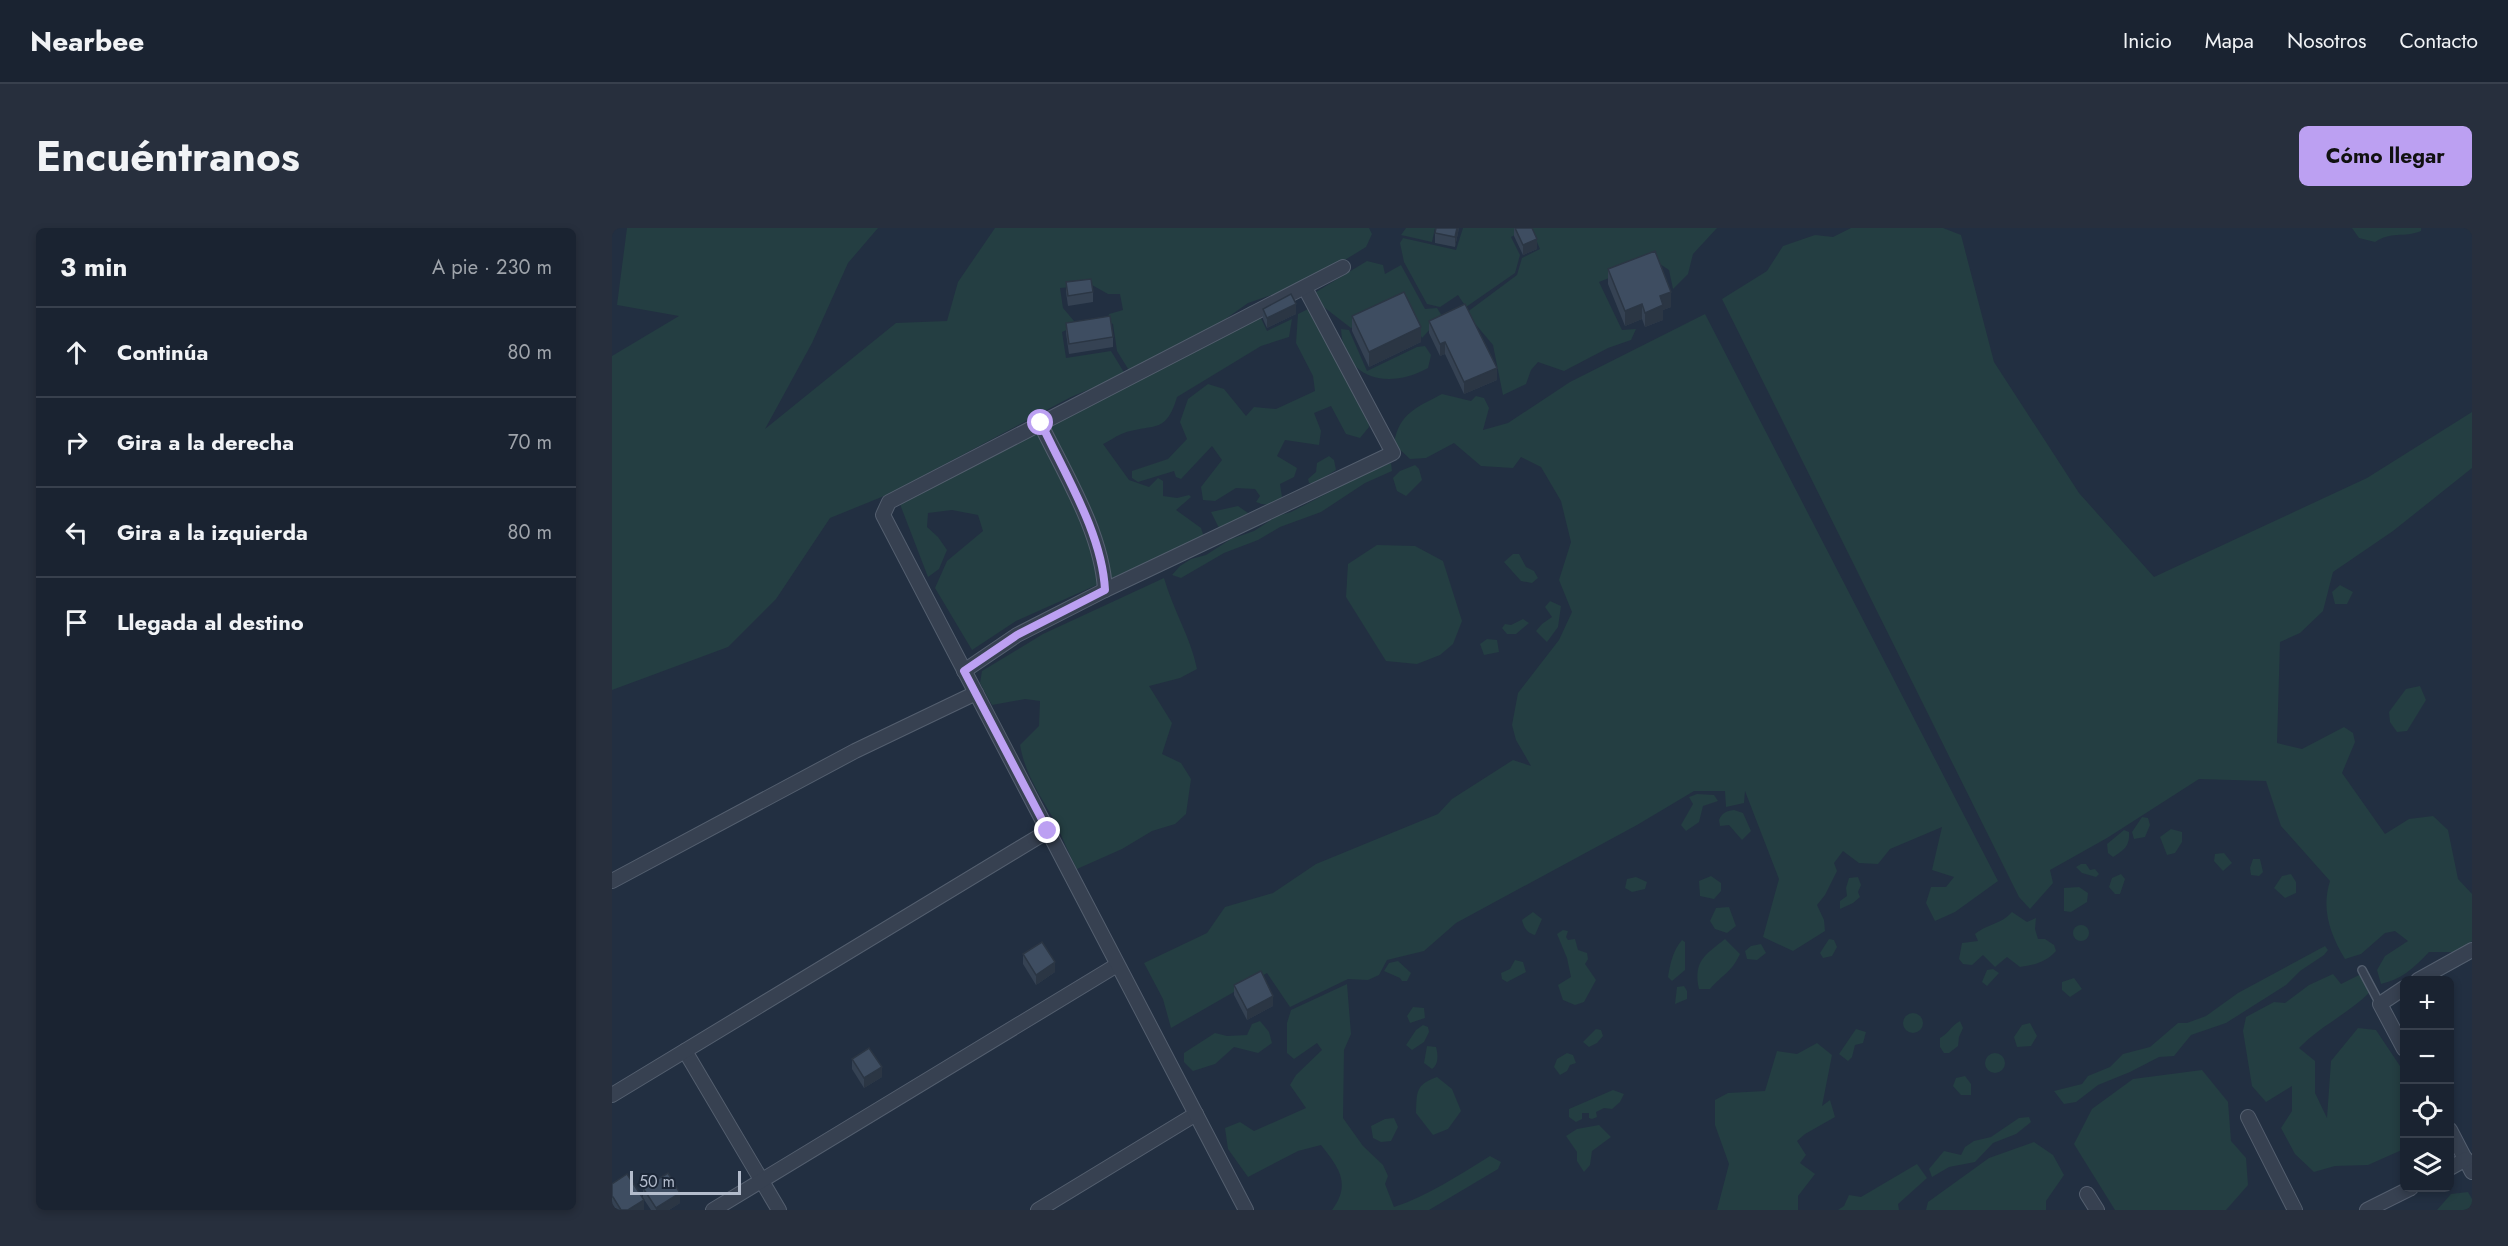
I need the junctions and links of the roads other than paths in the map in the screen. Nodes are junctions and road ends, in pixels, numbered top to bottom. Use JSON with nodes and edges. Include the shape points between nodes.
{"nodes":[{"id":1,"x":1344,"y":267,"type":"dead end"},
{"id":2,"x":1305,"y":288,"type":"junction"},
{"id":3,"x":1041,"y":423,"type":"junction"},
{"id":4,"x":1105,"y":590,"type":"junction"},
{"id":5,"x":964,"y":671,"type":"junction"},
{"id":6,"x":976,"y":693,"type":"junction"},
{"id":7,"x":1048,"y":831,"type":"junction"},
{"id":8,"x":612,"y":881,"type":"edge"},
{"id":9,"x":2472,"y":950,"type":"edge"},
{"id":10,"x":1118,"y":965,"type":"junction"},
{"id":11,"x":2362,"y":970,"type":"dead end"},
{"id":12,"x":2427,"y":976,"type":"edge"},
{"id":13,"x":2400,"y":991,"type":"edge"},
{"id":14,"x":2380,"y":1004,"type":"junction"},
{"id":15,"x":2400,"y":1041,"type":"edge"},
{"id":16,"x":685,"y":1052,"type":"junction"},
{"id":17,"x":612,"y":1095,"type":"edge"},
{"id":18,"x":1196,"y":1114,"type":"junction"},
{"id":19,"x":2248,"y":1117,"type":"dead end"},
{"id":20,"x":2454,"y":1138,"type":"edge"},
{"id":21,"x":2469,"y":1166,"type":"edge"},
{"id":22,"x":2454,"y":1168,"type":"edge"},
{"id":23,"x":762,"y":1181,"type":"junction"},
{"id":24,"x":2403,"y":1192,"type":"edge"},
{"id":25,"x":2087,"y":1194,"type":"dead end"},
{"id":26,"x":714,"y":1210,"type":"edge"},
{"id":27,"x":779,"y":1210,"type":"edge"},
{"id":28,"x":1038,"y":1210,"type":"edge"},
{"id":29,"x":1245,"y":1210,"type":"edge"},
{"id":30,"x":2097,"y":1210,"type":"edge"},
{"id":31,"x":2295,"y":1210,"type":"edge"},
{"id":32,"x":2367,"y":1210,"type":"edge"}],
"edges":[{"from":1,"to":2,"type":"street"},
{"from":2,"to":3,"type":"street"},
{"from":2,"to":4,"type":"street","via":[[1393,453]]},
{"from":3,"to":4,"type":"street","via":[[1093,534],[1104,570]]},
{"from":3,"to":5,"type":"street","via":[[889,502],[883,514]]},
{"from":4,"to":5,"type":"street","via":[[1017,635]]},
{"from":5,"to":6,"type":"street"},
{"from":6,"to":7,"type":"street"},
{"from":6,"to":8,"type":"street","via":[[855,751]]},
{"from":7,"to":10,"type":"street"},
{"from":7,"to":16,"type":"street"},
{"from":9,"to":12,"type":"street"},
{"from":10,"to":18,"type":"street"},
{"from":10,"to":23,"type":"street"},
{"from":11,"to":14,"type":"lane"},
{"from":13,"to":14,"type":"street"},
{"from":14,"to":15,"type":"street"},
{"from":16,"to":17,"type":"street"},
{"from":16,"to":23,"type":"street"},
{"from":18,"to":28,"type":"street"},
{"from":18,"to":29,"type":"street"},
{"from":19,"to":31,"type":"street"},
{"from":20,"to":21,"type":"street"},
{"from":21,"to":22,"type":"street"},
{"from":23,"to":26,"type":"street"},
{"from":23,"to":27,"type":"street"},
{"from":24,"to":32,"type":"street"},
{"from":25,"to":30,"type":"street"}]}
